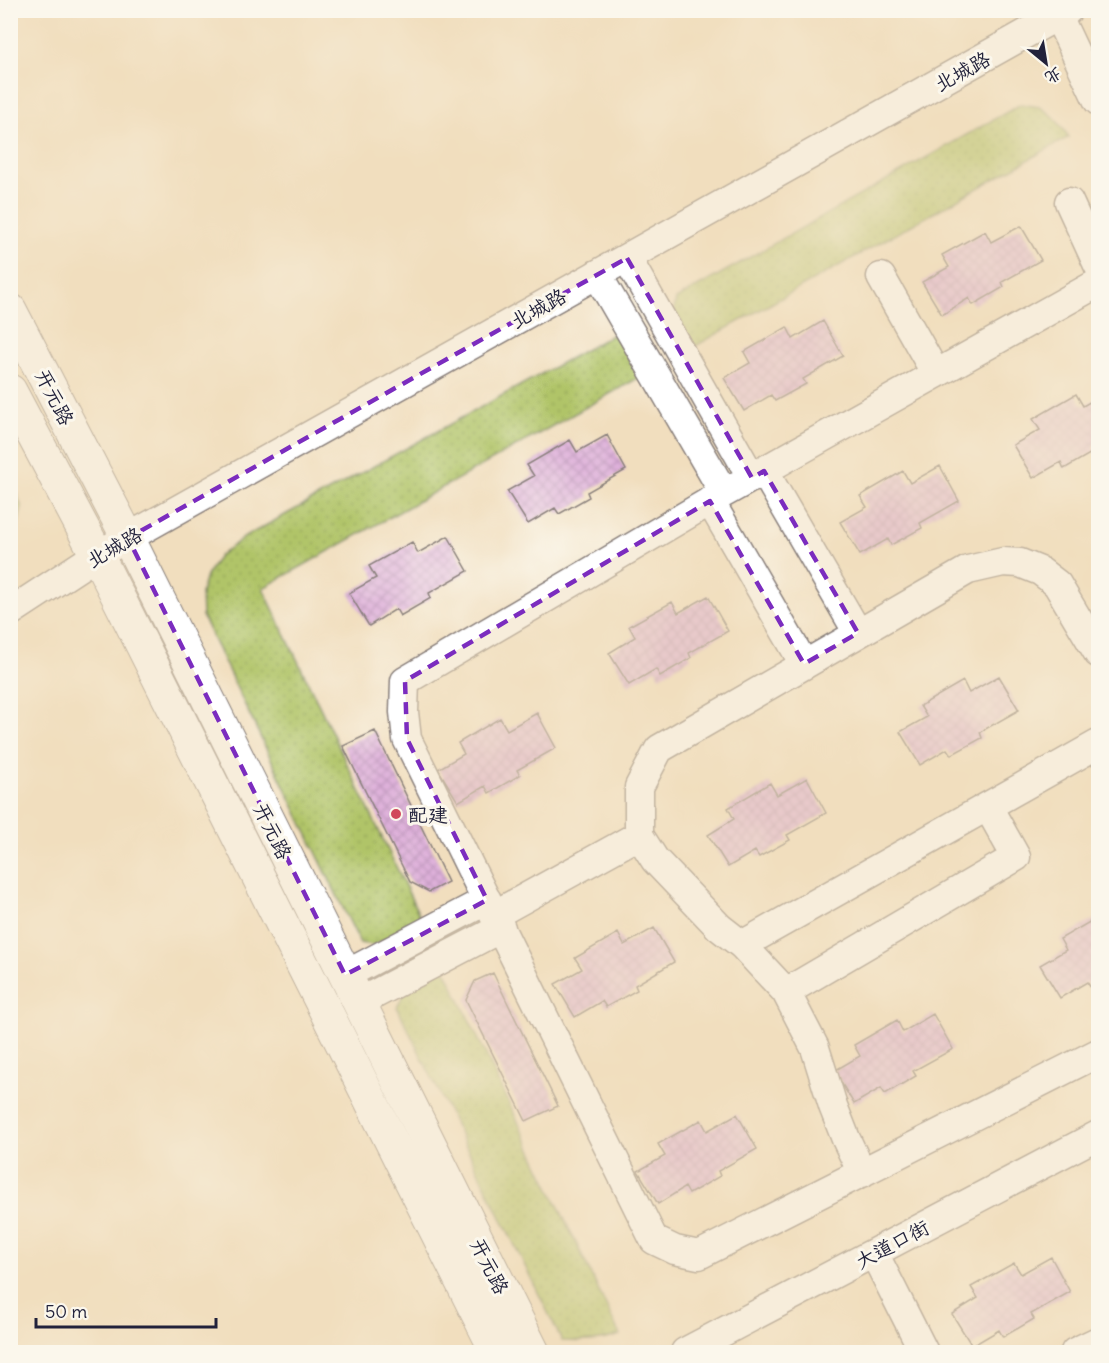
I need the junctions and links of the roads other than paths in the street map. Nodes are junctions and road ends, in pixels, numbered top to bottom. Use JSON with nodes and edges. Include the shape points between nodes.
{"nodes":[{"id":1,"x":1063,"y":13,"type":"edge"},
{"id":2,"x":1098,"y":101,"type":"edge"},
{"id":3,"x":1070,"y":202,"type":"dead end"},
{"id":4,"x":627,"y":258,"type":"junction"},
{"id":5,"x":1098,"y":265,"type":"edge"},
{"id":6,"x":597,"y":274,"type":"junction"},
{"id":7,"x":881,"y":277,"type":"dead end"},
{"id":8,"x":1098,"y":283,"type":"edge"},
{"id":9,"x":10,"y":310,"type":"edge"},
{"id":10,"x":936,"y":374,"type":"junction"},
{"id":11,"x":10,"y":391,"type":"edge"},
{"id":12,"x":758,"y":474,"type":"junction"},
{"id":13,"x":717,"y":497,"type":"junction"},
{"id":14,"x":128,"y":538,"type":"junction"},
{"id":15,"x":97,"y":555,"type":"junction"},
{"id":16,"x":10,"y":612,"type":"edge"},
{"id":17,"x":858,"y":633,"type":"junction"},
{"id":18,"x":1098,"y":653,"type":"edge"},
{"id":19,"x":804,"y":664,"type":"junction"},
{"id":20,"x":1098,"y":744,"type":"edge"},
{"id":21,"x":988,"y":807,"type":"junction"},
{"id":22,"x":639,"y":835,"type":"junction"},
{"id":23,"x":494,"y":914,"type":"junction"},
{"id":24,"x":742,"y":945,"type":"junction"},
{"id":25,"x":352,"y":989,"type":"junction"},
{"id":26,"x":786,"y":992,"type":"junction"},
{"id":27,"x":1098,"y":1053,"type":"edge"},
{"id":28,"x":1098,"y":1136,"type":"edge"},
{"id":29,"x":862,"y":1173,"type":"junction"},
{"id":30,"x":874,"y":1253,"type":"junction"},
{"id":31,"x":1098,"y":1341,"type":"edge"},
{"id":32,"x":497,"y":1353,"type":"edge"},
{"id":33,"x":533,"y":1353,"type":"edge"},
{"id":34,"x":685,"y":1353,"type":"edge"},
{"id":35,"x":924,"y":1353,"type":"edge"},
{"id":36,"x":1075,"y":1353,"type":"edge"}],
"edges":[{"from":1,"to":2,"type":"street"},
{"from":1,"to":4,"type":"street","name":"北城路"},
{"from":3,"to":5,"type":"street"},
{"from":4,"to":6,"type":"street","name":"北城路"},
{"from":4,"to":12,"type":"street"},
{"from":6,"to":13,"type":"street"},
{"from":6,"to":14,"type":"street","name":"北城路"},
{"from":7,"to":10,"type":"street"},
{"from":8,"to":10,"type":"street"},
{"from":9,"to":14,"type":"main road","name":"开元路"},
{"from":10,"to":12,"type":"street"},
{"from":11,"to":15,"type":"main road","name":"开元路"},
{"from":12,"to":13,"type":"street"},
{"from":12,"to":17,"type":"street"},
{"from":13,"to":19,"type":"street"},
{"from":13,"to":23,"type":"street","via":[[405,681],[407,739]]},
{"from":14,"to":15,"type":"street","name":"北城路"},
{"from":14,"to":25,"type":"main road","name":"开元路"},
{"from":15,"to":16,"type":"street","name":"北城路"},
{"from":15,"to":32,"type":"main road","name":"开元路"},
{"from":17,"to":18,"type":"street","via":[[968,570],[1003,562],[1020,563],[1057,584]]},
{"from":17,"to":19,"type":"street"},
{"from":19,"to":22,"type":"street","via":[[659,749],[639,787]]},
{"from":20,"to":21,"type":"street"},
{"from":21,"to":24,"type":"street"},
{"from":21,"to":26,"type":"street","via":[[1016,857]]},
{"from":22,"to":23,"type":"street"},
{"from":22,"to":24,"type":"street","via":[[655,860],[719,927]]},
{"from":23,"to":25,"type":"street"},
{"from":23,"to":29,"type":"street","via":[[654,1240],[699,1255]]},
{"from":24,"to":26,"type":"street"},
{"from":25,"to":33,"type":"main road","name":"开元路"},
{"from":26,"to":29,"type":"street","via":[[816,1048],[833,1106]]},
{"from":27,"to":29,"type":"street"},
{"from":28,"to":30,"type":"street","name":"大道口街"},
{"from":30,"to":34,"type":"street","name":"大道口街"},
{"from":30,"to":35,"type":"street"},
{"from":31,"to":36,"type":"street"}]}
